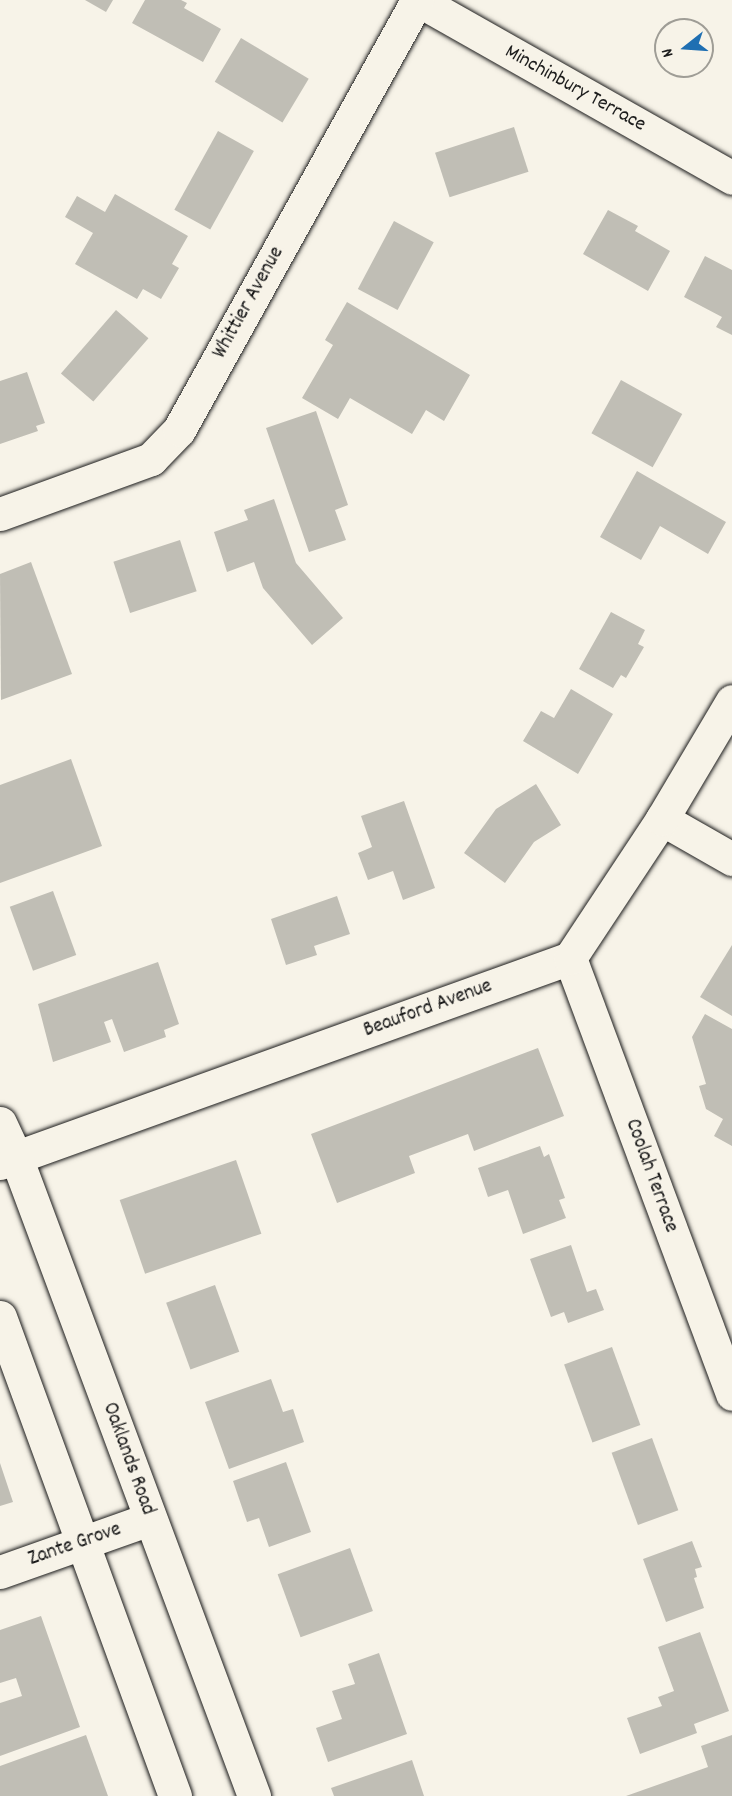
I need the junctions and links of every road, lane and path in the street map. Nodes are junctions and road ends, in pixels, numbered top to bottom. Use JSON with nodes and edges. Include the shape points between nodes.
{"nodes":[{"id":1,"x":417,"y":0,"type":"edge"},
{"id":2,"x":732,"y":177,"type":"edge"},
{"id":3,"x":0,"y":514,"type":"edge"},
{"id":4,"x":732,"y":701,"type":"edge"},
{"id":5,"x":662,"y":819,"type":"junction"},
{"id":6,"x":732,"y":859,"type":"edge"},
{"id":7,"x":570,"y":958,"type":"junction"},
{"id":8,"x":0,"y":1123,"type":"edge"},
{"id":9,"x":8,"y":1160,"type":"edge"},
{"id":10,"x":0,"y":1317,"type":"edge"},
{"id":11,"x":732,"y":1394,"type":"edge"},
{"id":12,"x":150,"y":1519,"type":"junction"},
{"id":13,"x":81,"y":1543,"type":"junction"},
{"id":14,"x":0,"y":1572,"type":"edge"},
{"id":15,"x":176,"y":1796,"type":"edge"},
{"id":16,"x":254,"y":1796,"type":"edge"}],
"edges":[{"from":1,"to":2,"type":"street","name":"Minchinbury Terrace"},
{"from":1,"to":3,"type":"street","name":"Whittier Avenue","via":[[179,430],[151,459]]},
{"from":4,"to":5,"type":"street"},
{"from":5,"to":6,"type":"street"},
{"from":5,"to":7,"type":"street"},
{"from":7,"to":9,"type":"street","name":"Beauford Avenue"},
{"from":7,"to":11,"type":"street","name":"Coolah Terrace"},
{"from":8,"to":9,"type":"street","name":"Oaklands Road"},
{"from":9,"to":12,"type":"street","name":"Oaklands Road"},
{"from":10,"to":13,"type":"street"},
{"from":12,"to":13,"type":"street","name":"Zante Grove"},
{"from":12,"to":16,"type":"street","name":"Oaklands Road"},
{"from":13,"to":14,"type":"street","name":"Zante Grove"},
{"from":13,"to":15,"type":"street"}]}
